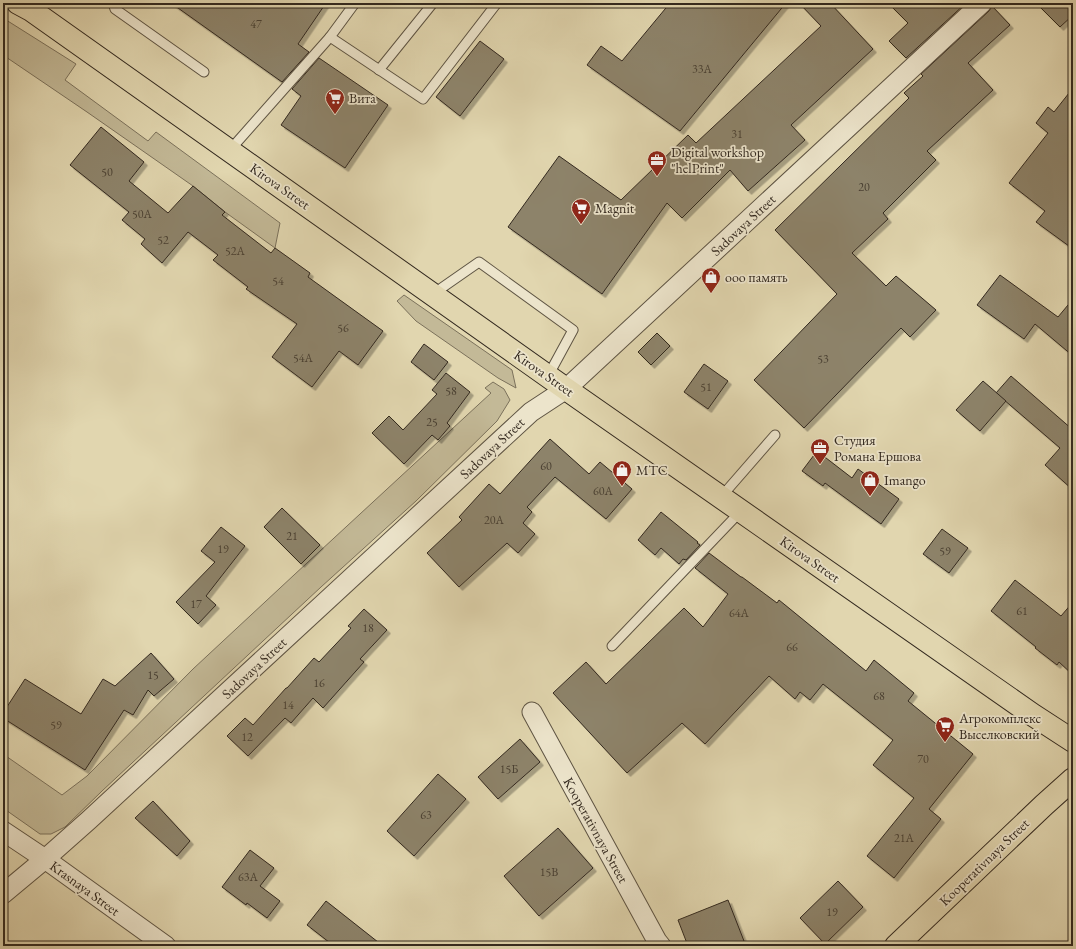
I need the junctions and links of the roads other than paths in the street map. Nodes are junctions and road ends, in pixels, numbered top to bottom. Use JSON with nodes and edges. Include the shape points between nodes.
{"nodes":[{"id":1,"x":18,"y":3,"type":"edge"},
{"id":2,"x":113,"y":3,"type":"edge"},
{"id":3,"x":355,"y":3,"type":"edge"},
{"id":4,"x":433,"y":3,"type":"edge"},
{"id":5,"x":497,"y":3,"type":"edge"},
{"id":6,"x":982,"y":3,"type":"edge"},
{"id":7,"x":330,"y":37,"type":"junction"},
{"id":8,"x":380,"y":70,"type":"junction"},
{"id":9,"x":204,"y":72,"type":"dead end"},
{"id":10,"x":230,"y":150,"type":"junction"},
{"id":11,"x":433,"y":294,"type":"junction"},
{"id":12,"x":548,"y":376,"type":"junction"},
{"id":13,"x":566,"y":389,"type":"junction"},
{"id":14,"x":775,"y":435,"type":"dead end"},
{"id":15,"x":721,"y":497,"type":"junction"},
{"id":16,"x":741,"y":511,"type":"junction"},
{"id":17,"x":612,"y":646,"type":"dead end"},
{"id":18,"x":532,"y":712,"type":"dead end"},
{"id":19,"x":1073,"y":741,"type":"edge"},
{"id":20,"x":1073,"y":779,"type":"edge"},
{"id":21,"x":3,"y":831,"type":"edge"},
{"id":22,"x":45,"y":860,"type":"junction"},
{"id":23,"x":3,"y":894,"type":"edge"},
{"id":24,"x":166,"y":946,"type":"edge"},
{"id":25,"x":661,"y":946,"type":"edge"},
{"id":26,"x":896,"y":946,"type":"edge"}],
"edges":[{"from":1,"to":10,"type":"main road","name":"Kirova Street"},
{"from":2,"to":9,"type":"lane","via":[[115,9]]},
{"from":3,"to":7,"type":"lane"},
{"from":4,"to":8,"type":"lane"},
{"from":5,"to":8,"type":"lane","via":[[423,99]]},
{"from":6,"to":13,"type":"street","name":"Sadovaya Street"},
{"from":7,"to":8,"type":"lane"},
{"from":7,"to":10,"type":"lane"},
{"from":10,"to":11,"type":"main road","name":"Kirova Street"},
{"from":11,"to":12,"type":"main road","name":"Kirova Street"},
{"from":11,"to":12,"type":"lane","via":[[479,262],[573,330]]},
{"from":12,"to":13,"type":"main road","name":"Kirova Street"},
{"from":13,"to":15,"type":"main road","name":"Kirova Street"},
{"from":13,"to":22,"type":"street","name":"Sadovaya Street","via":[[531,412]]},
{"from":14,"to":15,"type":"lane"},
{"from":15,"to":16,"type":"main road","name":"Kirova Street"},
{"from":16,"to":17,"type":"lane"},
{"from":16,"to":19,"type":"main road","name":"Kirova Street","via":[[1033,716]]},
{"from":18,"to":25,"type":"street","name":"Kooperativnaya Street"},
{"from":20,"to":26,"type":"main road","name":"Kooperativnaya Street"},
{"from":21,"to":22,"type":"street","name":"Krasnaya Street"},
{"from":22,"to":23,"type":"street","name":"Sadovaya Street"},
{"from":22,"to":24,"type":"street","name":"Krasnaya Street"}]}
